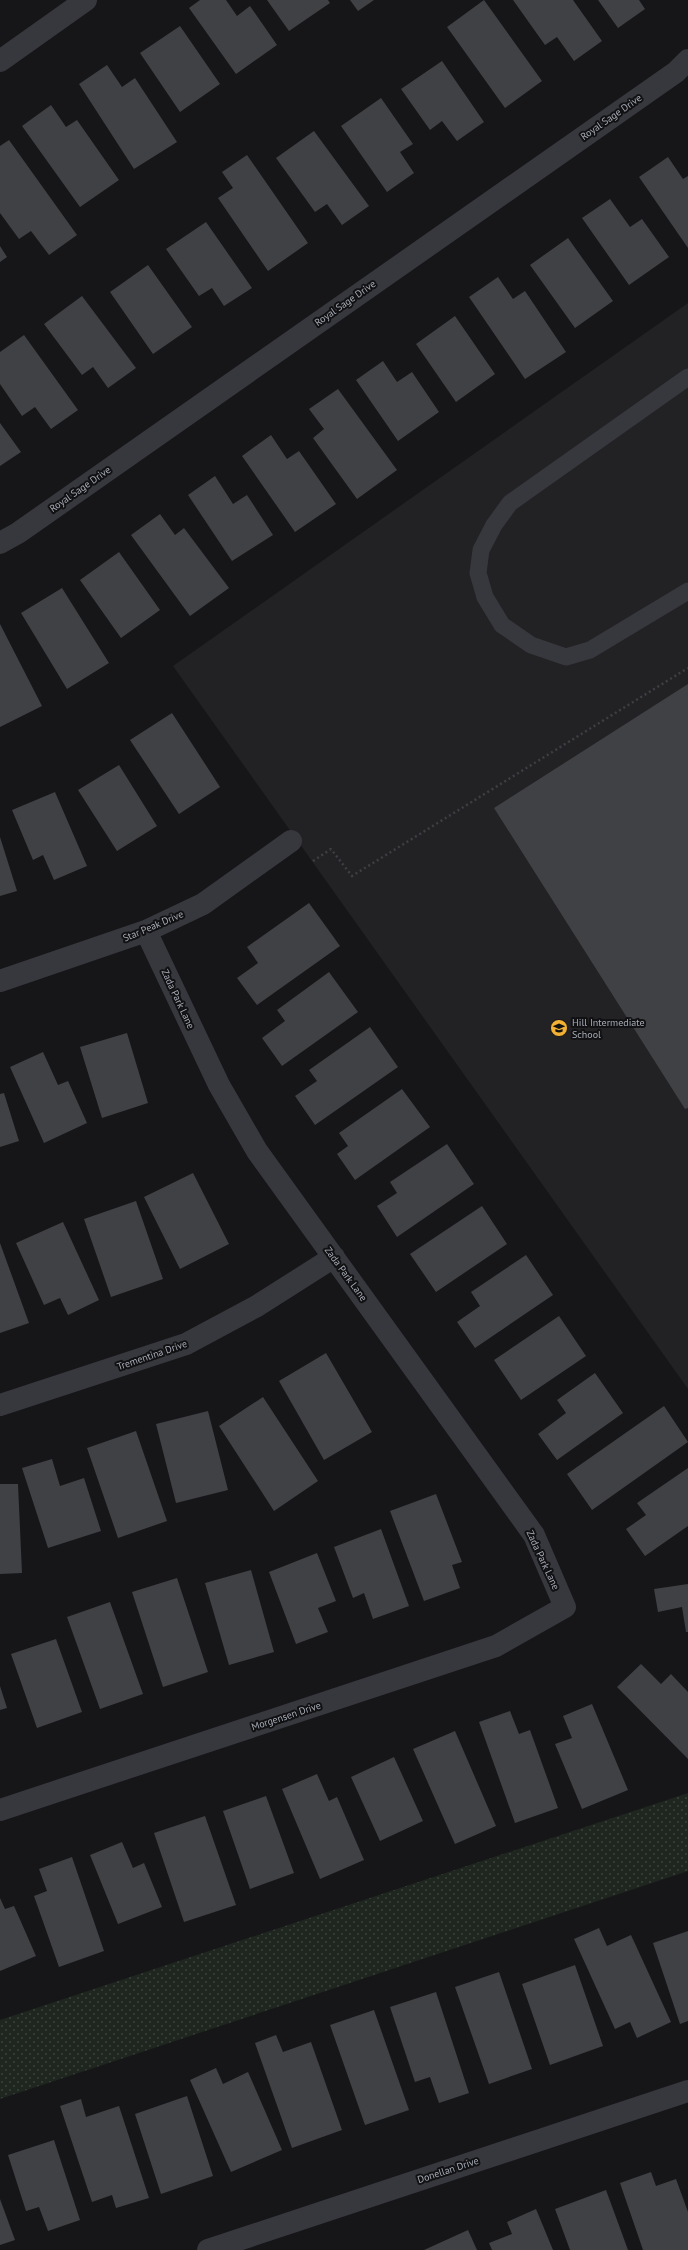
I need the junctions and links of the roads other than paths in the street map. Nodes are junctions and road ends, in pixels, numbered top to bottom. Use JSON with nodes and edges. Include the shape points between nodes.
{"nodes":[{"id":1,"x":86,"y":0,"type":"edge"},
{"id":2,"x":688,"y":60,"type":"edge"},
{"id":3,"x":0,"y":61,"type":"edge"},
{"id":4,"x":688,"y":377,"type":"edge"},
{"id":5,"x":0,"y":543,"type":"edge"},
{"id":6,"x":688,"y":591,"type":"edge"},
{"id":7,"x":291,"y":841,"type":"road end"},
{"id":8,"x":146,"y":931,"type":"junction"},
{"id":9,"x":0,"y":981,"type":"edge"},
{"id":10,"x":334,"y":1257,"type":"junction"},
{"id":11,"x":0,"y":1405,"type":"edge"},
{"id":12,"x":565,"y":1607,"type":"joint"},
{"id":13,"x":0,"y":1810,"type":"edge"},
{"id":14,"x":688,"y":2091,"type":"edge"},
{"id":15,"x":208,"y":2250,"type":"edge"}],
"edges":[{"from":1,"to":3,"type":"street"},
{"from":2,"to":5,"type":"street","name":"Royal Sage Drive","via":[[676,72],[31,524]]},
{"from":4,"to":6,"type":"lane","via":[[510,503],[494,525],[481,550],[478,573],[485,597],[502,625],[531,644],[566,656],[590,650]]},
{"from":7,"to":8,"type":"street","name":"Star Peak Drive","via":[[203,904]]},
{"from":8,"to":9,"type":"street","name":"Star Peak Drive"},
{"from":8,"to":10,"type":"street","name":"Zada Park Lane","via":[[219,1085],[256,1151]]},
{"from":10,"to":11,"type":"street","name":"Trementina Drive","via":[[257,1306],[186,1344]]},
{"from":10,"to":12,"type":"street","name":"Zada Park Lane","via":[[534,1535]]},
{"from":12,"to":13,"type":"street","name":"Morgensen Drive","via":[[496,1646]]},
{"from":14,"to":15,"type":"street","name":"Donellan Drive"}]}
